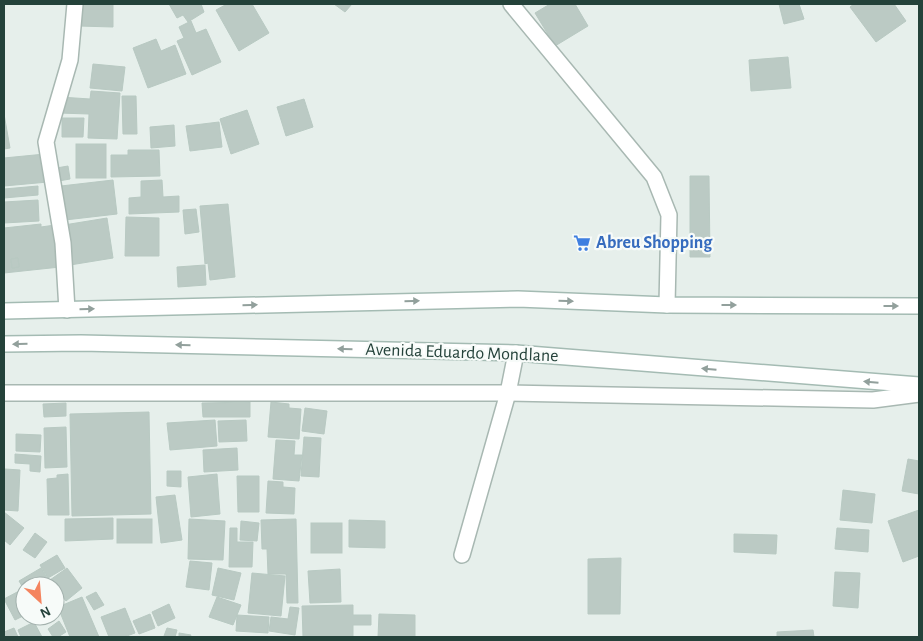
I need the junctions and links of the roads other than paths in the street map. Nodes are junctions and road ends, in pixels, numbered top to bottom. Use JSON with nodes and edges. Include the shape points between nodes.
{"nodes":[{"id":1,"x":76,"y":4,"type":"edge"},
{"id":2,"x":511,"y":4,"type":"edge"},
{"id":3,"x":667,"y":305,"type":"junction"},
{"id":4,"x":919,"y":306,"type":"edge"},
{"id":5,"x":4,"y":310,"type":"edge"},
{"id":6,"x":67,"y":310,"type":"junction"},
{"id":7,"x":4,"y":344,"type":"edge"},
{"id":8,"x":516,"y":353,"type":"junction"},
{"id":9,"x":919,"y":386,"type":"edge"},
{"id":10,"x":4,"y":393,"type":"edge"},
{"id":11,"x":508,"y":393,"type":"junction"},
{"id":12,"x":919,"y":394,"type":"edge"},
{"id":13,"x":462,"y":555,"type":"dead end"}],
"edges":[{"from":1,"to":6,"type":"main road","via":[[70,60],[46,142],[63,243]]},
{"from":2,"to":3,"type":"main road","via":[[654,177],[669,215]]},
{"from":3,"to":4,"type":"main road","one_way":true},
{"from":6,"to":3,"type":"main road","one_way":true,"via":[[518,299]]},
{"from":5,"to":6,"type":"main road"},
{"from":8,"to":7,"type":"main road","name":"Avenida Eduardo Mondlane","one_way":true,"via":[[90,343]]},
{"from":9,"to":8,"type":"main road","name":"Avenida Eduardo Mondlane","one_way":true},
{"from":8,"to":11,"type":"main road"},
{"from":10,"to":11,"type":"main road"},
{"from":11,"to":12,"type":"main road","via":[[873,400]]},
{"from":11,"to":13,"type":"main road"}]}
